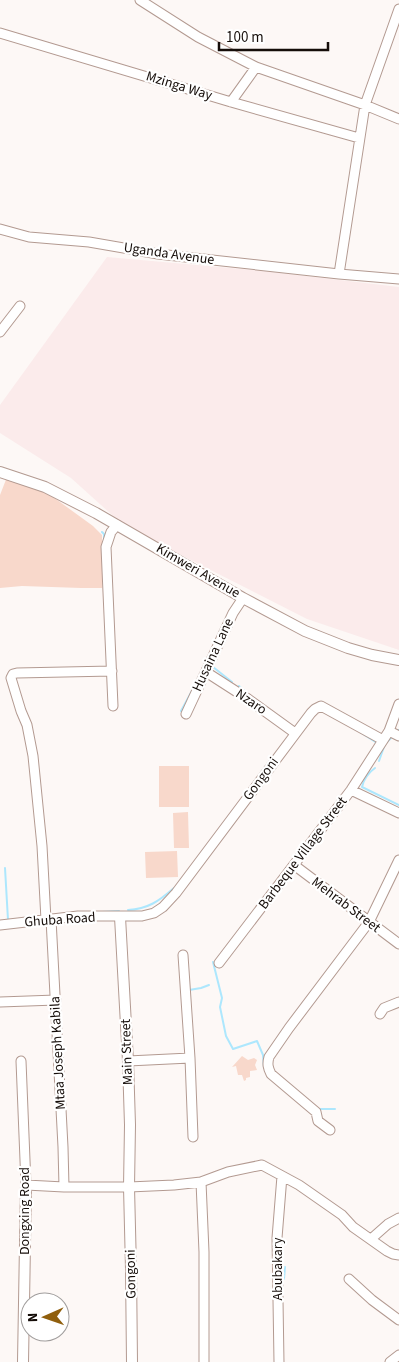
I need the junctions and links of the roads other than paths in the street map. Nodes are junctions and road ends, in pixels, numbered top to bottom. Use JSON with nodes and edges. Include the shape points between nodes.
{"nodes":[{"id":1,"x":140,"y":0,"type":"edge"},
{"id":2,"x":399,"y":9,"type":"edge"},
{"id":3,"x":0,"y":33,"type":"edge"},
{"id":4,"x":256,"y":67,"type":"junction"},
{"id":5,"x":231,"y":102,"type":"junction"},
{"id":6,"x":365,"y":105,"type":"junction"},
{"id":7,"x":399,"y":119,"type":"edge"},
{"id":8,"x":359,"y":138,"type":"junction"},
{"id":9,"x":0,"y":229,"type":"edge"},
{"id":10,"x":338,"y":274,"type":"junction"},
{"id":11,"x":399,"y":279,"type":"edge"},
{"id":12,"x":20,"y":306,"type":"dead end"},
{"id":13,"x":0,"y":332,"type":"edge"},
{"id":14,"x":0,"y":472,"type":"edge"},
{"id":15,"x":116,"y":525,"type":"junction"},
{"id":16,"x":243,"y":598,"type":"junction"},
{"id":17,"x":399,"y":660,"type":"edge"},
{"id":18,"x":112,"y":671,"type":"junction"},
{"id":19,"x":206,"y":672,"type":"junction"},
{"id":20,"x":399,"y":704,"type":"edge"},
{"id":21,"x":113,"y":706,"type":"dead end"},
{"id":22,"x":186,"y":714,"type":"dead end"},
{"id":23,"x":389,"y":731,"type":"junction"},
{"id":24,"x":295,"y":733,"type":"junction"},
{"id":25,"x":399,"y":736,"type":"edge"},
{"id":26,"x":384,"y":740,"type":"junction"},
{"id":27,"x":351,"y":790,"type":"junction"},
{"id":28,"x":399,"y":813,"type":"edge"},
{"id":29,"x":399,"y":860,"type":"edge"},
{"id":30,"x":294,"y":865,"type":"junction"},
{"id":31,"x":120,"y":917,"type":"junction"},
{"id":32,"x":48,"y":920,"type":"junction"},
{"id":33,"x":369,"y":922,"type":"junction"},
{"id":34,"x":0,"y":925,"type":"edge"},
{"id":35,"x":399,"y":944,"type":"edge"},
{"id":36,"x":183,"y":955,"type":"dead end"},
{"id":37,"x":219,"y":963,"type":"dead end"},
{"id":38,"x":56,"y":1000,"type":"junction"},
{"id":39,"x":0,"y":1002,"type":"edge"},
{"id":40,"x":399,"y":1002,"type":"edge"},
{"id":41,"x":380,"y":1014,"type":"dead end"},
{"id":42,"x":190,"y":1058,"type":"junction"},
{"id":43,"x":22,"y":1061,"type":"dead end"},
{"id":44,"x":128,"y":1061,"type":"junction"},
{"id":45,"x":330,"y":1130,"type":"dead end"},
{"id":46,"x":194,"y":1138,"type":"dead end"},
{"id":47,"x":282,"y":1176,"type":"junction"},
{"id":48,"x":201,"y":1182,"type":"junction"},
{"id":49,"x":26,"y":1185,"type":"junction"},
{"id":50,"x":129,"y":1187,"type":"junction"},
{"id":51,"x":64,"y":1188,"type":"junction"},
{"id":52,"x":399,"y":1218,"type":"edge"},
{"id":53,"x":371,"y":1239,"type":"junction"},
{"id":54,"x":399,"y":1255,"type":"edge"},
{"id":55,"x":350,"y":1279,"type":"dead end"},
{"id":56,"x":399,"y":1320,"type":"edge"},
{"id":57,"x":399,"y":1355,"type":"edge"},
{"id":58,"x":23,"y":1362,"type":"edge"},
{"id":59,"x":132,"y":1362,"type":"edge"},
{"id":60,"x":204,"y":1362,"type":"edge"},
{"id":61,"x":279,"y":1362,"type":"edge"},
{"id":62,"x":390,"y":1362,"type":"edge"}],
"edges":[{"from":1,"to":4,"type":"street","via":[[198,37]]},
{"from":2,"to":6,"type":"street"},
{"from":3,"to":5,"type":"street","name":"Mzinga Way"},
{"from":4,"to":5,"type":"street"},
{"from":4,"to":6,"type":"street"},
{"from":5,"to":8,"type":"street","name":"Mzinga Way"},
{"from":6,"to":7,"type":"street"},
{"from":6,"to":8,"type":"street"},
{"from":8,"to":10,"type":"street"},
{"from":9,"to":10,"type":"street","name":"Uganda Avenue","via":[[29,237]]},
{"from":10,"to":11,"type":"street","name":"Uganda Avenue"},
{"from":12,"to":13,"type":"street"},
{"from":14,"to":15,"type":"street","name":"Kimweri Avenue","via":[[45,487]]},
{"from":15,"to":16,"type":"street","name":"Kimweri Avenue"},
{"from":15,"to":18,"type":"street","via":[[106,547]]},
{"from":16,"to":17,"type":"street","name":"Kimweri Avenue","via":[[326,640]]},
{"from":16,"to":19,"type":"street","name":"Husaina Lane"},
{"from":18,"to":21,"type":"street"},
{"from":18,"to":32,"type":"street","name":"Mtaa Joseph Kabila","via":[[17,673],[10,678],[27,725],[32,756]]},
{"from":19,"to":22,"type":"street","name":"Husaina Lane"},
{"from":19,"to":24,"type":"street","name":"Nzaro"},
{"from":20,"to":23,"type":"street"},
{"from":23,"to":25,"type":"street"},
{"from":23,"to":26,"type":"street"},
{"from":24,"to":26,"type":"street","name":"Gongoni","via":[[321,706]]},
{"from":24,"to":31,"type":"street","name":"Gongoni","via":[[163,907],[142,916]]},
{"from":26,"to":27,"type":"street","name":"Barbeque Village Street"},
{"from":27,"to":28,"type":"street"},
{"from":27,"to":30,"type":"street","name":"Barbeque Village Street"},
{"from":29,"to":33,"type":"street"},
{"from":30,"to":33,"type":"street","name":"Mehrab Street"},
{"from":30,"to":37,"type":"street","name":"Barbeque Village Street"},
{"from":31,"to":32,"type":"street","name":"Ghuba Road","via":[[78,916]]},
{"from":31,"to":44,"type":"street","name":"Main Street"},
{"from":32,"to":34,"type":"street","name":"Ghuba Road"},
{"from":32,"to":38,"type":"street","name":"Mtaa Joseph Kabila"},
{"from":33,"to":35,"type":"street","name":"Mehrab Street"},
{"from":33,"to":45,"type":"street","via":[[289,1028],[268,1062],[271,1074],[316,1112],[318,1121]]},
{"from":36,"to":42,"type":"street"},
{"from":38,"to":39,"type":"street"},
{"from":38,"to":51,"type":"street","name":"Mtaa Joseph Kabila"},
{"from":40,"to":41,"type":"street","via":[[384,1008]]},
{"from":42,"to":44,"type":"street"},
{"from":42,"to":46,"type":"street"},
{"from":43,"to":49,"type":"street","name":"Dongxing Road"},
{"from":44,"to":50,"type":"street","name":"Main Street"},
{"from":47,"to":48,"type":"street","via":[[262,1165]]},
{"from":47,"to":53,"type":"street","via":[[342,1215],[353,1228]]},
{"from":47,"to":61,"type":"street","name":"Abubakary","via":[[277,1238]]},
{"from":48,"to":50,"type":"street"},
{"from":48,"to":60,"type":"street"},
{"from":49,"to":51,"type":"street"},
{"from":49,"to":58,"type":"street","name":"Dongxing Road"},
{"from":50,"to":51,"type":"street"},
{"from":50,"to":59,"type":"street","name":"Gongoni"},
{"from":52,"to":53,"type":"street"},
{"from":53,"to":54,"type":"street"},
{"from":55,"to":56,"type":"street"},
{"from":57,"to":62,"type":"street"}]}
